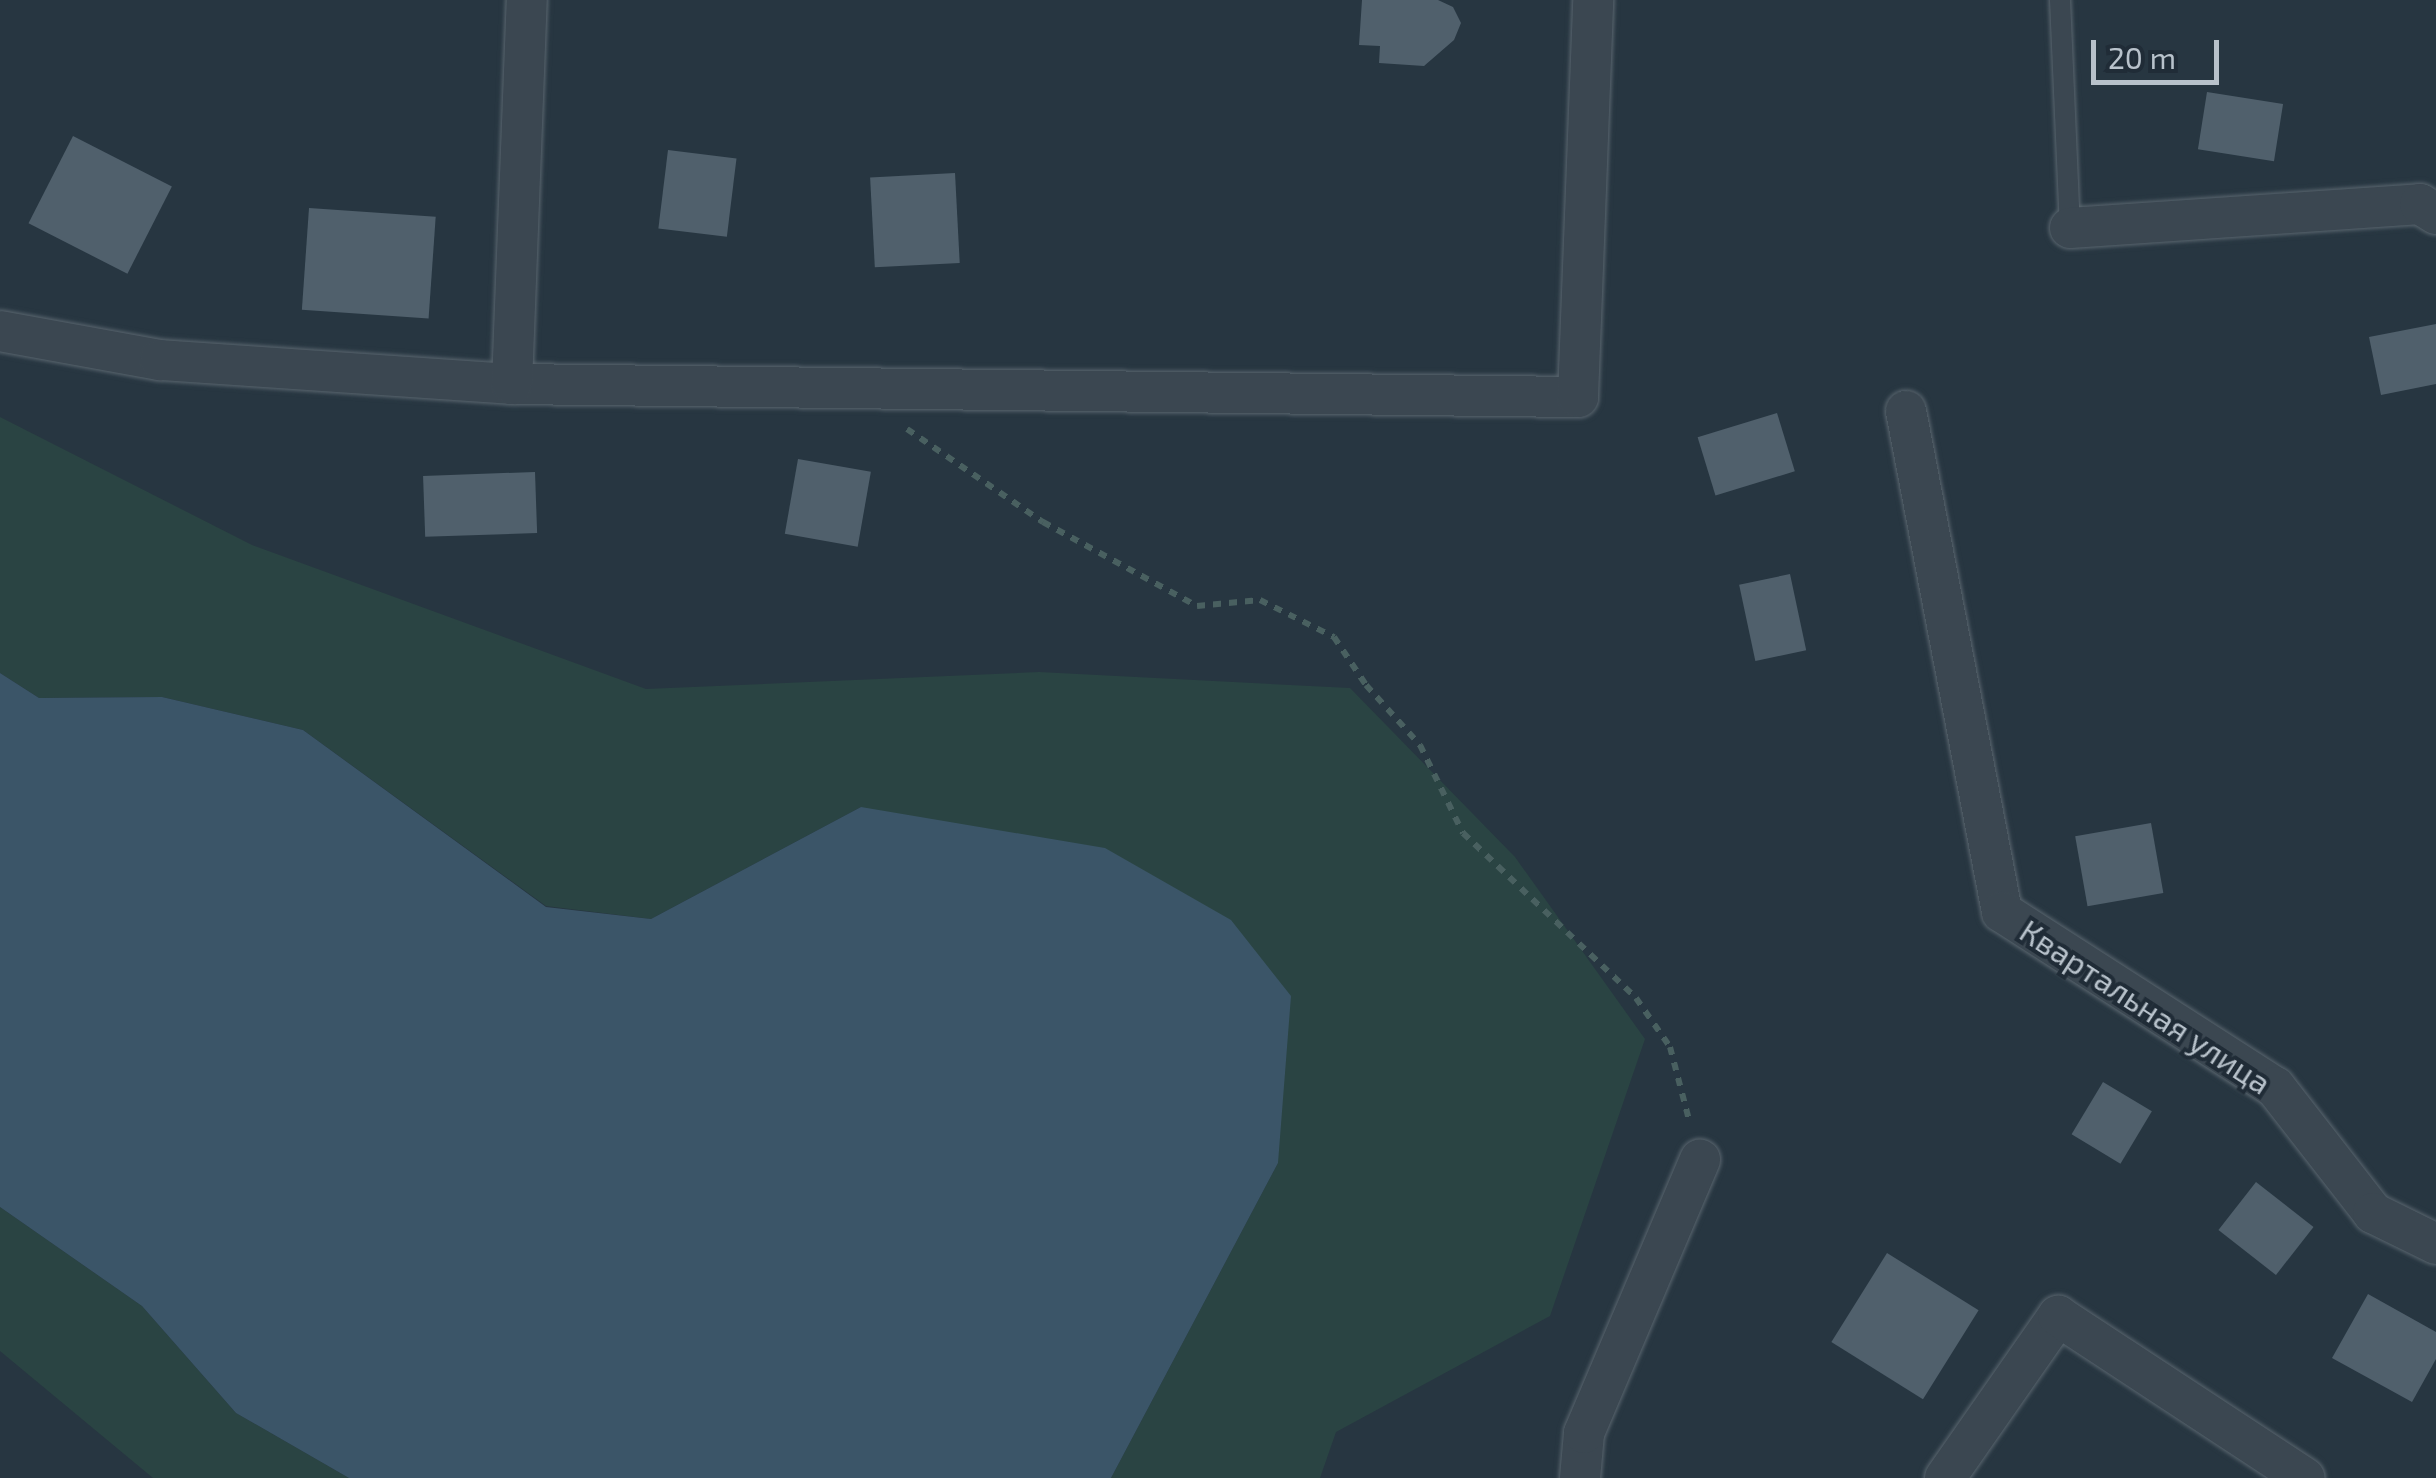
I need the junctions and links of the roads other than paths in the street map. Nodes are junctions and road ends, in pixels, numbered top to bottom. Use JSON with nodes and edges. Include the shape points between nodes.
{"nodes":[{"id":1,"x":527,"y":0,"type":"edge"},
{"id":2,"x":1594,"y":0,"type":"edge"},
{"id":3,"x":2060,"y":0,"type":"edge"},
{"id":4,"x":2436,"y":214,"type":"edge"},
{"id":5,"x":2070,"y":228,"type":"joint"},
{"id":6,"x":0,"y":331,"type":"edge"},
{"id":7,"x":512,"y":384,"type":"junction"},
{"id":8,"x":1906,"y":411,"type":"dead end"},
{"id":9,"x":1700,"y":1160,"type":"road end"},
{"id":10,"x":2436,"y":1244,"type":"edge"},
{"id":11,"x":1580,"y":1478,"type":"edge"},
{"id":12,"x":1945,"y":1478,"type":"edge"},
{"id":13,"x":2304,"y":1478,"type":"edge"}],
"edges":[{"from":1,"to":7,"type":"street"},
{"from":2,"to":7,"type":"street","via":[[1578,397]]},
{"from":3,"to":5,"type":"lane"},
{"from":4,"to":5,"type":"street","via":[[2420,204]]},
{"from":6,"to":7,"type":"street","via":[[160,360]]},
{"from":8,"to":10,"type":"street","name":"Квартальная улица","via":[[2002,912],[2275,1086],[2373,1213]]},
{"from":9,"to":11,"type":"street","via":[[1584,1432]]},
{"from":12,"to":13,"type":"street","via":[[2058,1316]]}]}
